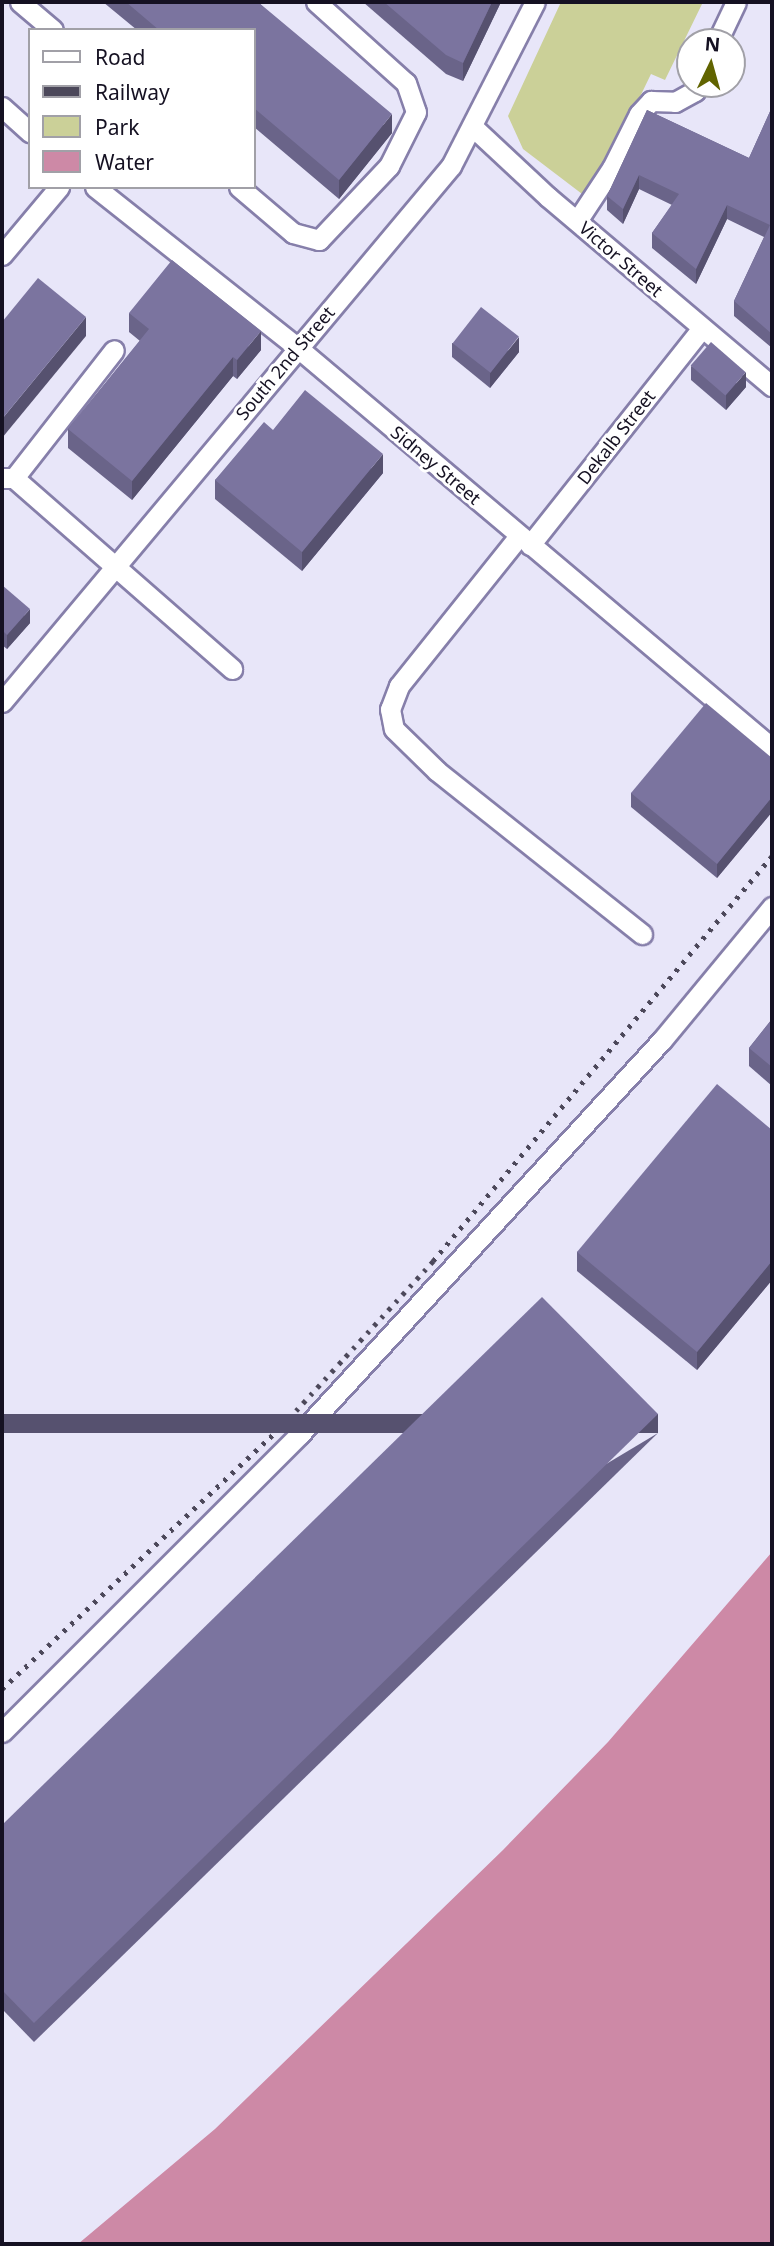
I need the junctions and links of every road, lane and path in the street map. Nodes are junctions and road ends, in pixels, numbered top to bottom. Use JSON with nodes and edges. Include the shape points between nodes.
{"nodes":[{"id":1,"x":20,"y":2,"type":"edge"},
{"id":2,"x":316,"y":2,"type":"edge"},
{"id":3,"x":535,"y":2,"type":"edge"},
{"id":4,"x":736,"y":2,"type":"edge"},
{"id":5,"x":51,"y":28,"type":"edge"},
{"id":6,"x":724,"y":28,"type":"edge"},
{"id":7,"x":682,"y":98,"type":"edge"},
{"id":8,"x":2,"y":107,"type":"edge"},
{"id":9,"x":474,"y":128,"type":"junction"},
{"id":10,"x":28,"y":130,"type":"edge"},
{"id":11,"x":57,"y":189,"type":"edge"},
{"id":12,"x":97,"y":189,"type":"edge"},
{"id":13,"x":241,"y":189,"type":"edge"},
{"id":14,"x":577,"y":221,"type":"junction"},
{"id":15,"x":2,"y":255,"type":"edge"},
{"id":16,"x":702,"y":328,"type":"junction"},
{"id":17,"x":298,"y":348,"type":"junction"},
{"id":18,"x":114,"y":350,"type":"dead end"},
{"id":19,"x":772,"y":386,"type":"edge"},
{"id":20,"x":8,"y":478,"type":"edge"},
{"id":21,"x":524,"y":541,"type":"junction"},
{"id":22,"x":114,"y":569,"type":"junction"},
{"id":23,"x":232,"y":668,"type":"dead end"},
{"id":24,"x":2,"y":702,"type":"edge"},
{"id":25,"x":772,"y":748,"type":"edge"},
{"id":26,"x":772,"y":907,"type":"edge"},
{"id":27,"x":642,"y":934,"type":"dead end"},
{"id":28,"x":9,"y":1726,"type":"edge"}],
"edges":[{"from":1,"to":5,"type":"street"},
{"from":2,"to":13,"type":"street","via":[[406,83],[416,112],[389,166],[319,240],[293,233]]},
{"from":3,"to":9,"type":"street","name":"South 2nd Street"},
{"from":4,"to":6,"type":"street"},
{"from":7,"to":14,"type":"street","via":[[651,102],[639,114],[612,168]]},
{"from":8,"to":10,"type":"street"},
{"from":9,"to":14,"type":"street","name":"Victor Street"},
{"from":9,"to":17,"type":"street","name":"South 2nd Street","via":[[451,166]]},
{"from":11,"to":15,"type":"street"},
{"from":12,"to":17,"type":"street","name":"Sidney Street"},
{"from":14,"to":16,"type":"street","name":"Victor Street"},
{"from":16,"to":19,"type":"street","name":"Victor Street"},
{"from":16,"to":21,"type":"street","name":"Dekalb Street"},
{"from":17,"to":21,"type":"street","name":"Sidney Street"},
{"from":17,"to":22,"type":"street","name":"South 2nd Street"},
{"from":18,"to":20,"type":"street"},
{"from":20,"to":22,"type":"street"},
{"from":21,"to":25,"type":"street","name":"Sidney Street"},
{"from":21,"to":27,"type":"street","name":"Dekalb Street","via":[[463,603],[399,686],[390,709],[394,729],[437,771]]},
{"from":22,"to":23,"type":"street"},
{"from":22,"to":24,"type":"street","name":"South 2nd Street"},
{"from":26,"to":28,"type":"street","via":[[662,1040],[299,1435]]}]}
